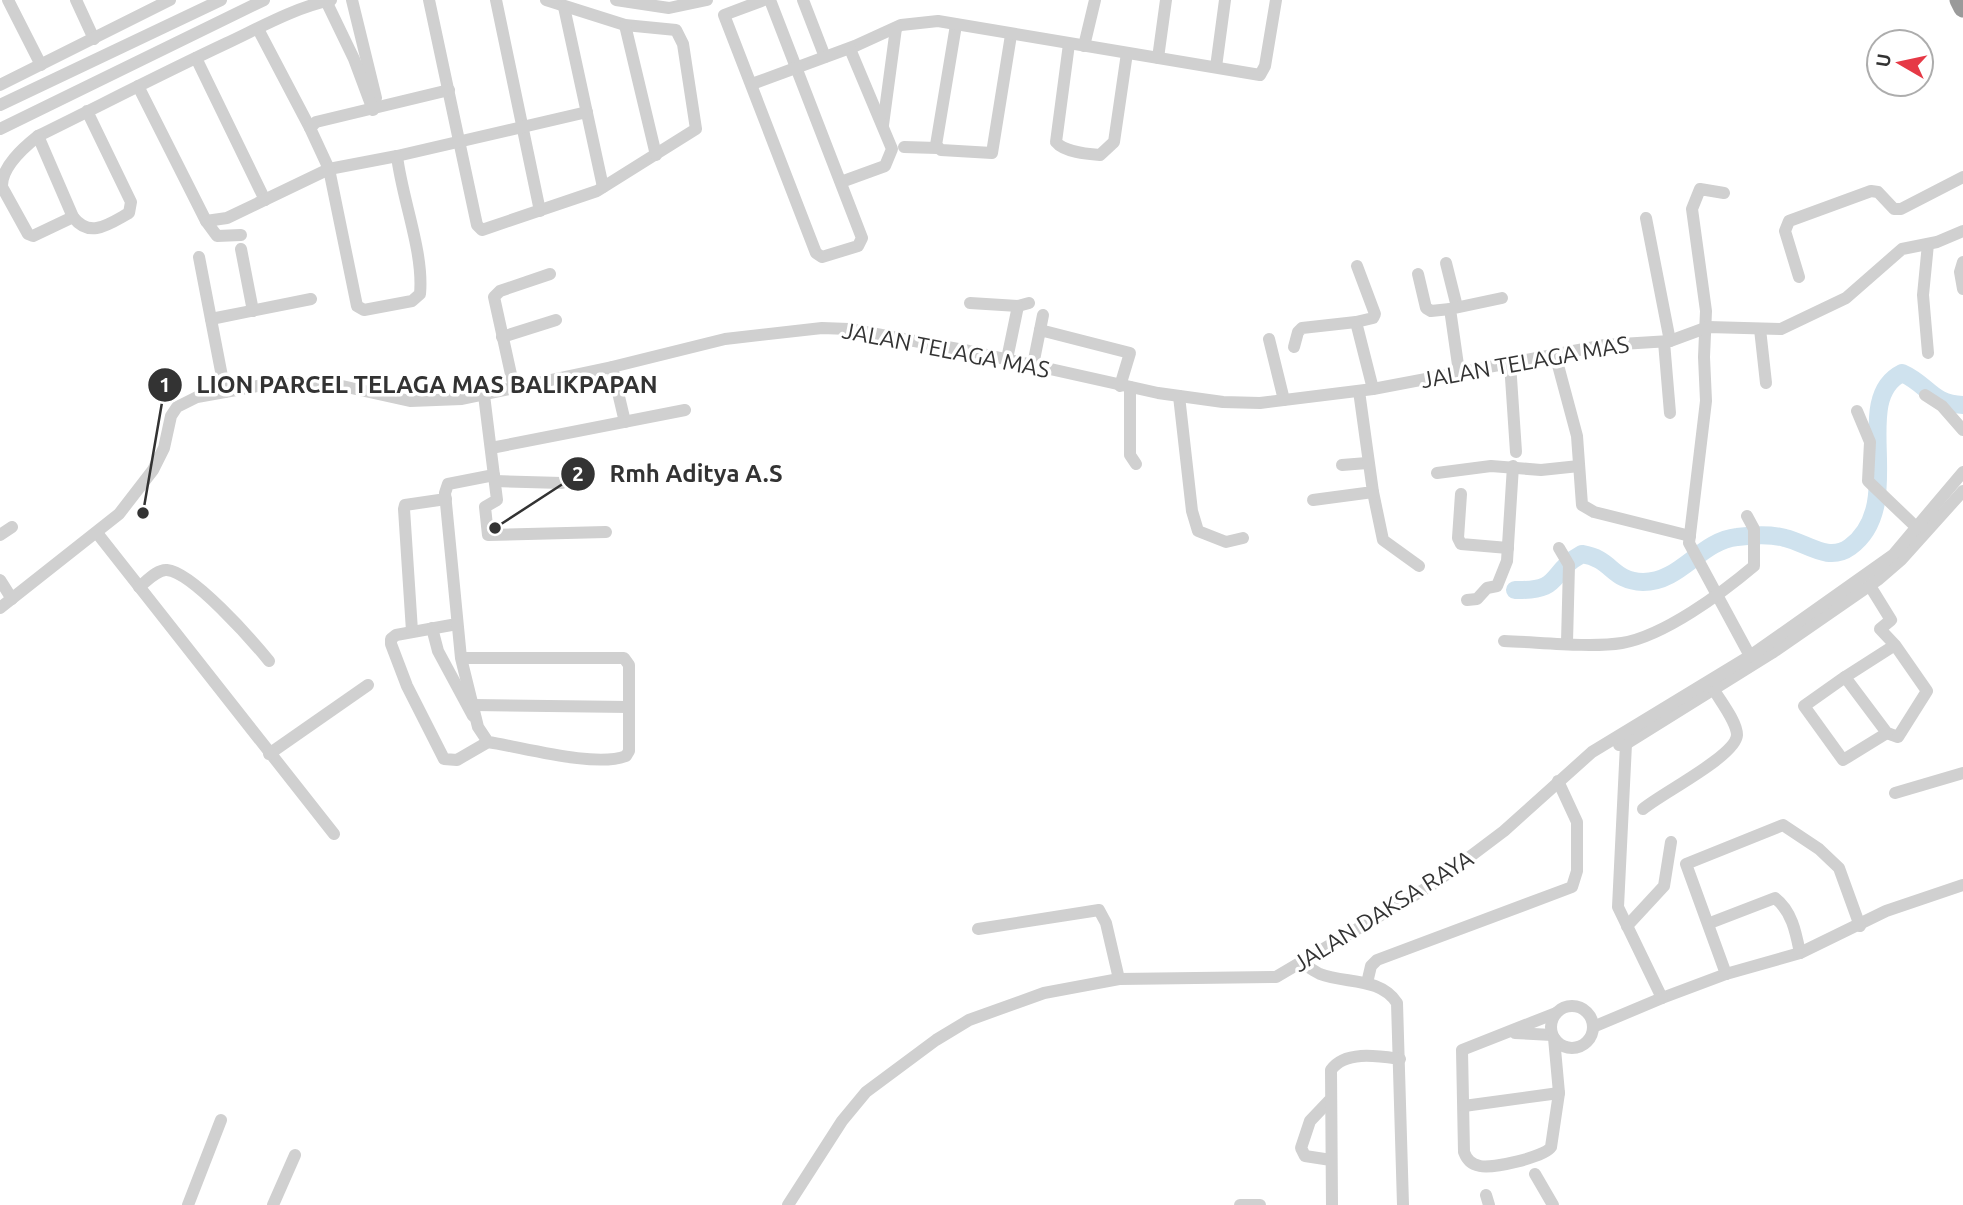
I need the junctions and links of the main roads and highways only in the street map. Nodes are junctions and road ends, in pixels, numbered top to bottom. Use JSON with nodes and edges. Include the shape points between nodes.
{"nodes":[{"id":1,"x":1959,"y":0,"type":"edge"},
{"id":2,"x":1963,"y":8,"type":"edge"}],
"edges":[{"from":1,"to":2,"type":"highway"}]}
